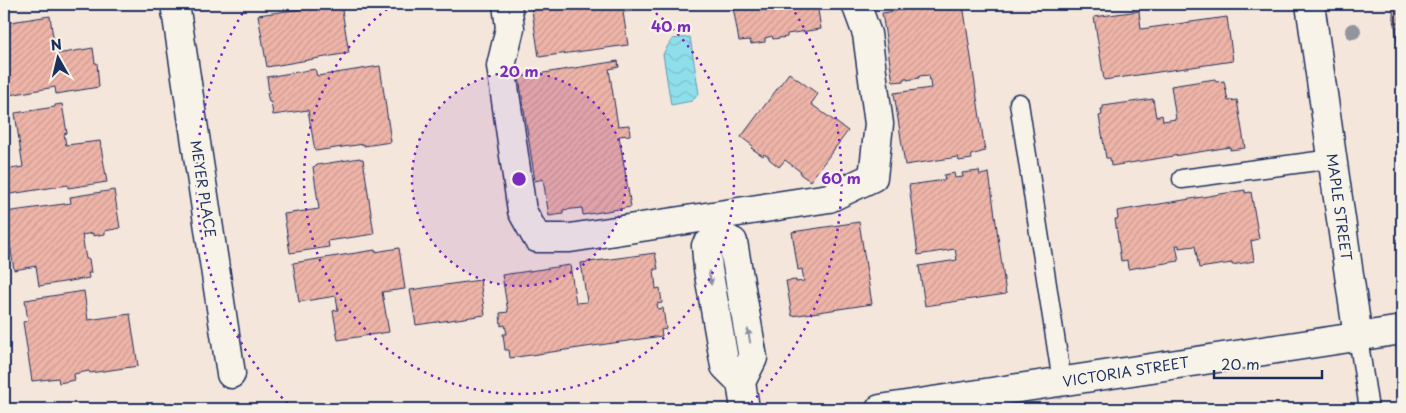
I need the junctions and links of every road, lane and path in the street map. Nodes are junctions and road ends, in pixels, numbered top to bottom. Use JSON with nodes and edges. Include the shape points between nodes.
{"nodes":[{"id":1,"x":176,"y":4,"type":"edge"},
{"id":2,"x":507,"y":4,"type":"edge"},
{"id":3,"x":856,"y":4,"type":"edge"},
{"id":4,"x":1310,"y":4,"type":"edge"},
{"id":5,"x":1019,"y":103,"type":"dead end"},
{"id":6,"x":1332,"y":159,"type":"junction"},
{"id":7,"x":1182,"y":179,"type":"dead end"},
{"id":8,"x":717,"y":225,"type":"junction"},
{"id":9,"x":1402,"y":330,"type":"edge"},
{"id":10,"x":1358,"y":337,"type":"junction"},
{"id":11,"x":231,"y":374,"type":"dead end"},
{"id":12,"x":1062,"y":382,"type":"junction"},
{"id":13,"x":745,"y":409,"type":"edge"},
{"id":14,"x":880,"y":409,"type":"edge"},
{"id":15,"x":1370,"y":409,"type":"edge"}],
"edges":[{"from":1,"to":11,"type":"street","name":"MEYER PLACE"},
{"from":2,"to":8,"type":"street","via":[[510,28],[501,66],[522,211],[538,238]]},
{"from":3,"to":8,"type":"street","via":[[867,34],[879,124],[873,177],[829,198]]},
{"from":4,"to":6,"type":"street","name":"MAPLE STREET"},
{"from":5,"to":12,"type":"lane"},
{"from":6,"to":7,"type":"lane"},
{"from":6,"to":10,"type":"street","name":"MAPLE STREET"},
{"from":8,"to":13,"type":"street","via":[[733,242],[753,358],[741,382]]},
{"from":9,"to":10,"type":"street","name":"VICTORIA STREET"},
{"from":10,"to":12,"type":"street","name":"VICTORIA STREET"},
{"from":10,"to":15,"type":"lane","name":"MAPLE STREET"},
{"from":12,"to":14,"type":"street","name":"VICTORIA STREET"}]}
